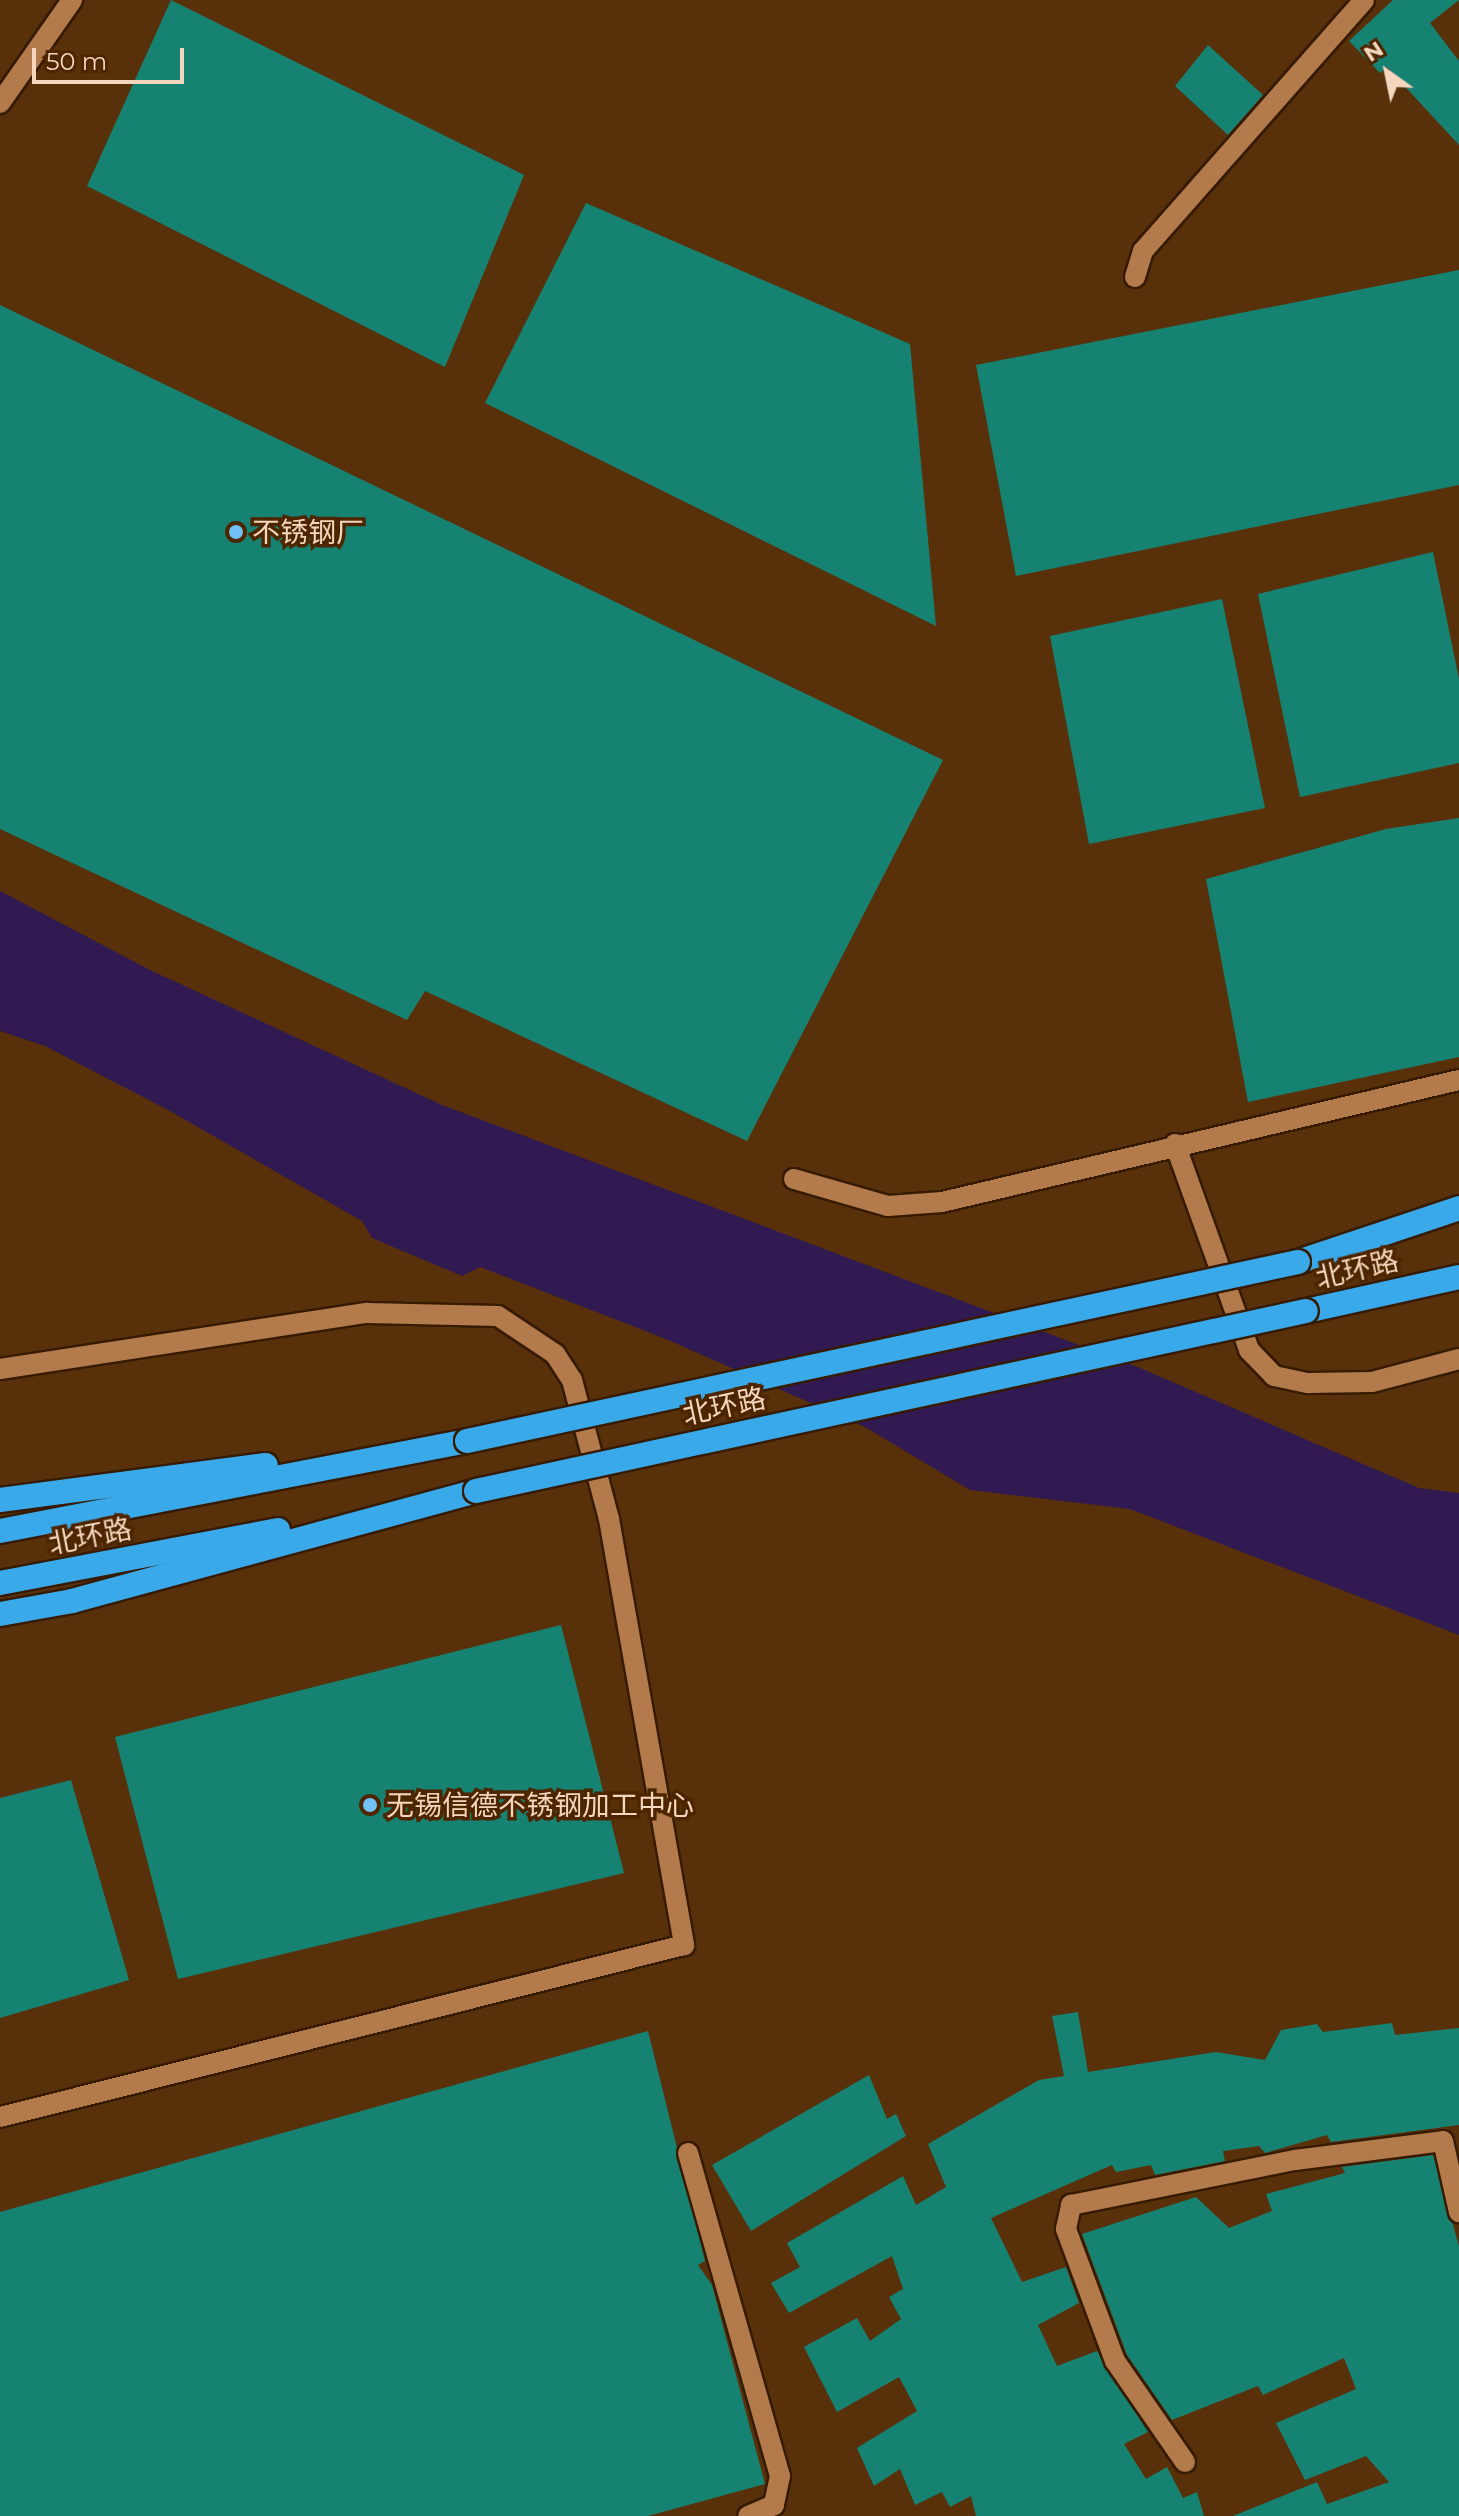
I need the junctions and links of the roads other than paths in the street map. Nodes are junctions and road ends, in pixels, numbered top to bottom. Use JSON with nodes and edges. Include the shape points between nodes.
{"nodes":[{"id":1,"x":72,"y":0,"type":"edge"},
{"id":2,"x":1364,"y":0,"type":"edge"},
{"id":3,"x":0,"y":103,"type":"edge"},
{"id":4,"x":1135,"y":277,"type":"dead end"},
{"id":5,"x":1459,"y":1080,"type":"edge"},
{"id":6,"x":1175,"y":1144,"type":"junction"},
{"id":7,"x":794,"y":1179,"type":"dead end"},
{"id":8,"x":1459,"y":1208,"type":"edge"},
{"id":9,"x":1459,"y":1226,"type":"edge"},
{"id":10,"x":1298,"y":1262,"type":"junction"},
{"id":11,"x":1459,"y":1277,"type":"edge"},
{"id":12,"x":1459,"y":1293,"type":"edge"},
{"id":13,"x":1306,"y":1311,"type":"junction"},
{"id":14,"x":1459,"y":1359,"type":"edge"},
{"id":15,"x":0,"y":1369,"type":"edge"},
{"id":16,"x":467,"y":1441,"type":"junction"},
{"id":17,"x":476,"y":1491,"type":"junction"},
{"id":18,"x":0,"y":1500,"type":"edge"},
{"id":19,"x":0,"y":1531,"type":"edge"},
{"id":20,"x":0,"y":1583,"type":"edge"},
{"id":21,"x":0,"y":1614,"type":"edge"},
{"id":22,"x":0,"y":2117,"type":"edge"},
{"id":23,"x":688,"y":2153,"type":"dead end"},
{"id":24,"x":1459,"y":2212,"type":"edge"},
{"id":25,"x":1185,"y":2462,"type":"dead end"},
{"id":26,"x":748,"y":2516,"type":"edge"}],
"edges":[{"from":1,"to":3,"type":"street"},
{"from":2,"to":4,"type":"street","via":[[1143,251]]},
{"from":5,"to":6,"type":"street"},
{"from":6,"to":7,"type":"street","via":[[942,1202],[888,1206]]},
{"from":6,"to":14,"type":"street","via":[[1249,1350],[1274,1376],[1308,1383],[1372,1382]]},
{"from":8,"to":10,"type":"highway"},
{"from":9,"to":10,"type":"highway","name":"北环路"},
{"from":10,"to":16,"type":"highway","name":"北环路","bridge":true},
{"from":11,"to":13,"type":"highway","name":"北环路"},
{"from":12,"to":13,"type":"highway"},
{"from":13,"to":17,"type":"highway","name":"北环路","bridge":true},
{"from":15,"to":22,"type":"street","via":[[368,1313],[498,1316],[555,1354],[572,1380],[609,1519],[684,1945]]},
{"from":16,"to":18,"type":"highway"},
{"from":16,"to":19,"type":"highway","name":"北环路"},
{"from":17,"to":20,"type":"highway","name":"北环路"},
{"from":17,"to":21,"type":"highway","via":[[72,1601]]},
{"from":23,"to":26,"type":"street","via":[[780,2476],[774,2505]]},
{"from":24,"to":25,"type":"street","via":[[1443,2141],[1295,2160],[1071,2205],[1066,2229],[1115,2361]]}]}
